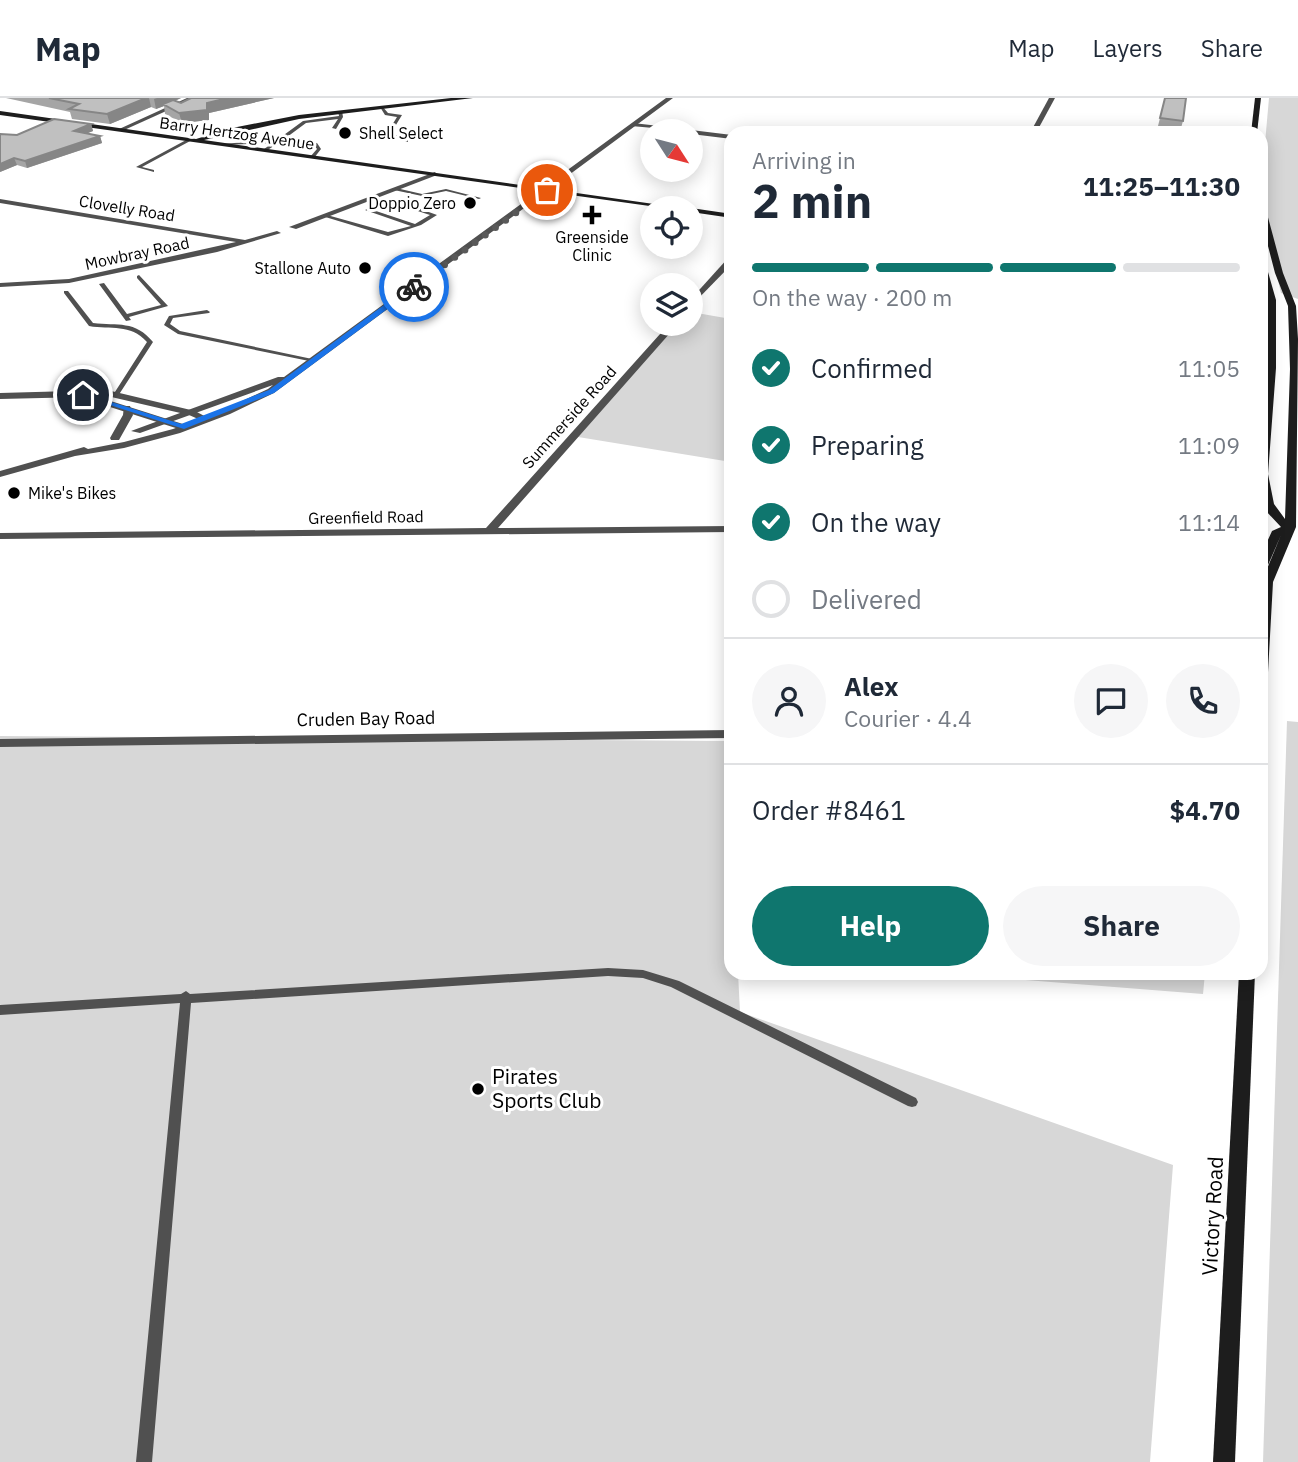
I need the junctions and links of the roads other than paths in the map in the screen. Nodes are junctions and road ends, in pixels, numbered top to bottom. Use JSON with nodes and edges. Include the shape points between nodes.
{"nodes":[{"id":1,"x":470,"y":98,"type":"edge"},
{"id":2,"x":670,"y":98,"type":"edge"},
{"id":3,"x":1052,"y":98,"type":"edge"},
{"id":4,"x":1258,"y":98,"type":"edge"},
{"id":5,"x":192,"y":101,"type":"edge"},
{"id":6,"x":382,"y":107,"type":"junction"},
{"id":7,"x":169,"y":108,"type":"junction"},
{"id":8,"x":0,"y":113,"type":"edge"},
{"id":9,"x":340,"y":114,"type":"junction"},
{"id":10,"x":296,"y":117,"type":"junction"},
{"id":11,"x":305,"y":122,"type":"junction"},
{"id":12,"x":634,"y":125,"type":"junction"},
{"id":13,"x":246,"y":126,"type":"junction"},
{"id":14,"x":640,"y":126,"type":"edge"},
{"id":15,"x":1037,"y":126,"type":"edge"},
{"id":16,"x":1255,"y":126,"type":"edge"},
{"id":17,"x":334,"y":128,"type":"dead end"},
{"id":18,"x":199,"y":130,"type":"edge"},
{"id":19,"x":120,"y":131,"type":"junction"},
{"id":20,"x":190,"y":131,"type":"edge"},
{"id":21,"x":147,"y":134,"type":"junction"},
{"id":22,"x":704,"y":134,"type":"edge"},
{"id":23,"x":324,"y":136,"type":"dead end"},
{"id":24,"x":724,"y":136,"type":"edge"},
{"id":25,"x":192,"y":140,"type":"junction"},
{"id":26,"x":280,"y":141,"type":"junction"},
{"id":27,"x":407,"y":141,"type":"dead end"},
{"id":28,"x":222,"y":144,"type":"junction"},
{"id":29,"x":315,"y":144,"type":"junction"},
{"id":30,"x":265,"y":150,"type":"junction"},
{"id":31,"x":312,"y":157,"type":"junction"},
{"id":32,"x":152,"y":171,"type":"dead end"},
{"id":33,"x":435,"y":174,"type":"junction"},
{"id":34,"x":396,"y":189,"type":"junction"},
{"id":35,"x":547,"y":190,"type":"junction"},
{"id":36,"x":479,"y":198,"type":"dead end"},
{"id":37,"x":0,"y":201,"type":"edge"},
{"id":38,"x":640,"y":203,"type":"edge"},
{"id":39,"x":703,"y":212,"type":"edge"},
{"id":40,"x":724,"y":215,"type":"edge"},
{"id":41,"x":325,"y":216,"type":"junction"},
{"id":42,"x":414,"y":225,"type":"junction"},
{"id":43,"x":293,"y":227,"type":"dead end"},
{"id":44,"x":1268,"y":232,"type":"edge"},
{"id":45,"x":277,"y":233,"type":"dead end"},
{"id":46,"x":250,"y":242,"type":"junction"},
{"id":47,"x":724,"y":268,"type":"edge"},
{"id":48,"x":139,"y":277,"type":"dead end"},
{"id":49,"x":102,"y":284,"type":"dead end"},
{"id":50,"x":0,"y":285,"type":"edge"},
{"id":51,"x":703,"y":291,"type":"edge"},
{"id":52,"x":66,"y":292,"type":"dead end"},
{"id":53,"x":1268,"y":299,"type":"edge"},
{"id":54,"x":1295,"y":307,"type":"edge"},
{"id":55,"x":207,"y":312,"type":"dead end"},
{"id":56,"x":125,"y":316,"type":"junction"},
{"id":57,"x":1268,"y":316,"type":"edge"},
{"id":58,"x":133,"y":326,"type":"junction"},
{"id":59,"x":663,"y":336,"type":"edge"},
{"id":60,"x":314,"y":360,"type":"junction"},
{"id":61,"x":1297,"y":366,"type":"edge"},
{"id":62,"x":289,"y":377,"type":"junction"},
{"id":63,"x":83,"y":395,"type":"junction"},
{"id":64,"x":116,"y":395,"type":"junction"},
{"id":65,"x":0,"y":396,"type":"edge"},
{"id":66,"x":1268,"y":403,"type":"edge"},
{"id":67,"x":127,"y":408,"type":"junction"},
{"id":68,"x":192,"y":413,"type":"junction"},
{"id":69,"x":205,"y":419,"type":"junction"},
{"id":70,"x":168,"y":421,"type":"junction"},
{"id":71,"x":182,"y":427,"type":"junction"},
{"id":72,"x":115,"y":438,"type":"junction"},
{"id":73,"x":77,"y":453,"type":"junction"},
{"id":74,"x":0,"y":474,"type":"edge"},
{"id":75,"x":1268,"y":502,"type":"edge"},
{"id":76,"x":1294,"y":528,"type":"edge"},
{"id":77,"x":724,"y":529,"type":"edge"},
{"id":78,"x":488,"y":531,"type":"junction"},
{"id":79,"x":0,"y":536,"type":"edge"},
{"id":80,"x":1268,"y":551,"type":"edge"},
{"id":81,"x":1268,"y":570,"type":"edge"},
{"id":82,"x":724,"y":734,"type":"edge"},
{"id":83,"x":0,"y":743,"type":"edge"},
{"id":84,"x":1247,"y":980,"type":"edge"},
{"id":85,"x":186,"y":996,"type":"junction"},
{"id":86,"x":0,"y":1010,"type":"edge"},
{"id":87,"x":912,"y":1102,"type":"dead end"},
{"id":88,"x":144,"y":1462,"type":"edge"},
{"id":89,"x":1224,"y":1462,"type":"edge"}],
"edges":[{"from":1,"to":6,"type":"main road"},
{"from":2,"to":12,"type":"street"},
{"from":3,"to":15,"type":"street"},
{"from":4,"to":16,"type":"main road"},
{"from":5,"to":7,"type":"street"},
{"from":5,"to":7,"type":"lane","via":[[180,110]]},
{"from":6,"to":9,"type":"main road"},
{"from":6,"to":27,"type":"lane","via":[[387,114],[400,117],[388,134]]},
{"from":7,"to":19,"type":"street"},
{"from":8,"to":19,"type":"main road","name":"Barry Hertzog Avenue"},
{"from":9,"to":10,"type":"main road"},
{"from":9,"to":11,"type":"lane"},
{"from":9,"to":17,"type":"lane"},
{"from":10,"to":11,"type":"lane"},
{"from":10,"to":13,"type":"main road"},
{"from":11,"to":26,"type":"lane"},
{"from":12,"to":14,"type":"street"},
{"from":12,"to":35,"type":"street"},
{"from":13,"to":18,"type":"main road"},
{"from":13,"to":25,"type":"main road"},
{"from":19,"to":21,"type":"main road","name":"Barry Hertzog Avenue"},
{"from":20,"to":21,"type":"main road"},
{"from":21,"to":25,"type":"main road","name":"Barry Hertzog Avenue"},
{"from":22,"to":24,"type":"street"},
{"from":23,"to":29,"type":"lane"},
{"from":25,"to":28,"type":"main road","name":"Barry Hertzog Avenue"},
{"from":25,"to":32,"type":"lane","via":[[138,167]]},
{"from":26,"to":28,"type":"lane"},
{"from":26,"to":29,"type":"lane"},
{"from":26,"to":30,"type":"lane"},
{"from":28,"to":30,"type":"main road","name":"Barry Hertzog Avenue"},
{"from":29,"to":31,"type":"lane","via":[[319,149]]},
{"from":30,"to":31,"type":"main road","name":"Barry Hertzog Avenue"},
{"from":31,"to":33,"type":"main road","name":"Barry Hertzog Avenue"},
{"from":33,"to":34,"type":"street"},
{"from":33,"to":35,"type":"main road","name":"Barry Hertzog Avenue"},
{"from":34,"to":36,"type":"lane","via":[[422,195],[446,190]]},
{"from":34,"to":41,"type":"street"},
{"from":35,"to":38,"type":"main road","name":"Barry Hertzog Avenue"},
{"from":35,"to":60,"type":"street"},
{"from":37,"to":46,"type":"street","name":"Clovelly Road"},
{"from":39,"to":40,"type":"main road"},
{"from":41,"to":42,"type":"lane","via":[[385,234]]},
{"from":41,"to":43,"type":"street"},
{"from":42,"to":42,"type":"lane","via":[[434,215],[393,201],[368,210]]},
{"from":44,"to":54,"type":"main road","via":[[1279,273]]},
{"from":45,"to":46,"type":"street","name":"Mowbray Road"},
{"from":46,"to":50,"type":"street","name":"Mowbray Road","via":[[69,281]]},
{"from":47,"to":51,"type":"street"},
{"from":48,"to":56,"type":"lane","via":[[166,306]]},
{"from":49,"to":56,"type":"lane"},
{"from":52,"to":58,"type":"lane","via":[[91,325]]},
{"from":53,"to":54,"type":"main road"},
{"from":54,"to":61,"type":"main road"},
{"from":55,"to":60,"type":"lane","via":[[171,317],[167,325],[178,332]]},
{"from":56,"to":58,"type":"lane"},
{"from":57,"to":66,"type":"main road"},
{"from":58,"to":64,"type":"lane","via":[[150,342]]},
{"from":59,"to":78,"type":"street","name":"Summerside Road"},
{"from":60,"to":62,"type":"street"},
{"from":61,"to":76,"type":"main road"},
{"from":62,"to":68,"type":"street"},
{"from":62,"to":69,"type":"street","via":[[267,394]]},
{"from":63,"to":64,"type":"street"},
{"from":63,"to":65,"type":"street"},
{"from":63,"to":67,"type":"street"},
{"from":64,"to":68,"type":"street"},
{"from":67,"to":70,"type":"street"},
{"from":67,"to":72,"type":"street","via":[[128,415]]},
{"from":68,"to":69,"type":"street"},
{"from":68,"to":70,"type":"street"},
{"from":69,"to":71,"type":"street"},
{"from":70,"to":71,"type":"street"},
{"from":70,"to":72,"type":"street"},
{"from":71,"to":73,"type":"street"},
{"from":72,"to":73,"type":"street"},
{"from":73,"to":74,"type":"street"},
{"from":75,"to":76,"type":"main road","via":[[1278,521]]},
{"from":76,"to":80,"type":"main road","via":[[1276,533]]},
{"from":76,"to":81,"type":"main road"},
{"from":77,"to":78,"type":"street","name":"Greenfield Road"},
{"from":78,"to":79,"type":"street","name":"Greenfield Road"},
{"from":82,"to":83,"type":"street","name":"Cruden Bay Road"},
{"from":84,"to":89,"type":"main road","name":"Victory Road"},
{"from":85,"to":86,"type":"lane"},
{"from":85,"to":87,"type":"lane","via":[[608,972],[643,974],[674,984]]},
{"from":85,"to":88,"type":"lane"}]}
